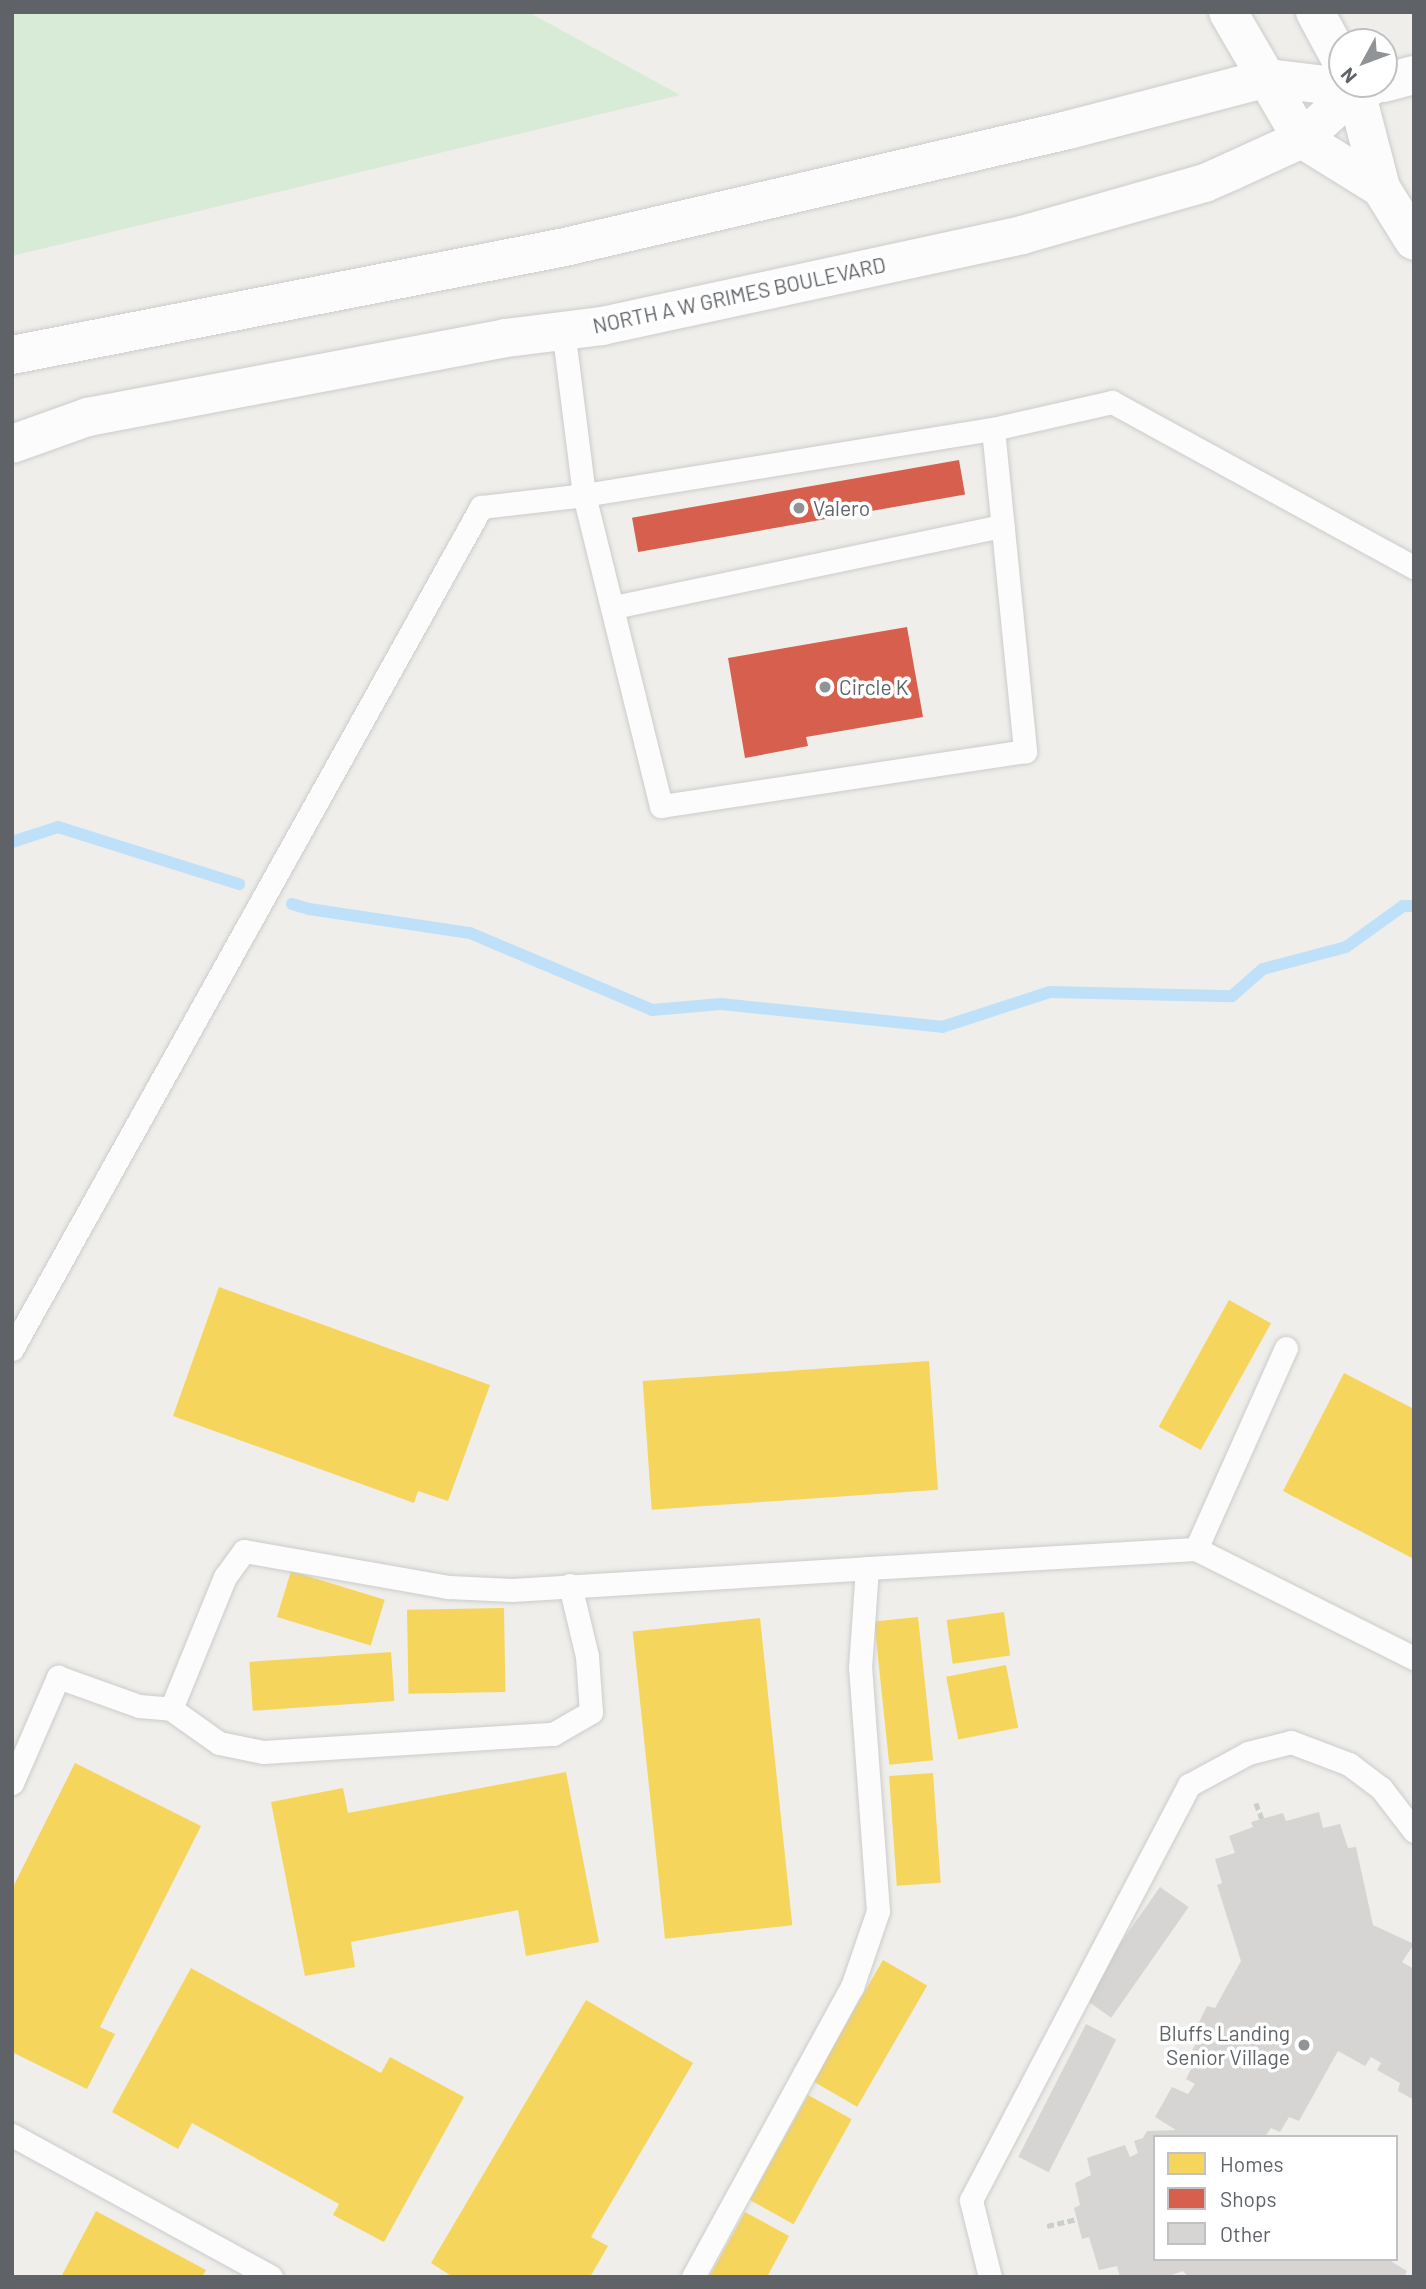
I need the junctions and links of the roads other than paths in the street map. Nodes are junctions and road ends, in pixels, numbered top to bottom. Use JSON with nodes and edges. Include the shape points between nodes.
{"nodes":[{"id":1,"x":1228,"y":12,"type":"edge"},
{"id":2,"x":1315,"y":12,"type":"edge"},
{"id":3,"x":1328,"y":30,"type":"edge"},
{"id":4,"x":1268,"y":78,"type":"junction"},
{"id":5,"x":1328,"y":79,"type":"edge"},
{"id":6,"x":1344,"y":98,"type":"edge"},
{"id":7,"x":1366,"y":98,"type":"edge"},
{"id":8,"x":1302,"y":139,"type":"junction"},
{"id":9,"x":1381,"y":188,"type":"junction"},
{"id":10,"x":1414,"y":241,"type":"edge"},
{"id":11,"x":564,"y":328,"type":"junction"},
{"id":12,"x":12,"y":355,"type":"edge"},
{"id":13,"x":993,"y":429,"type":"junction"},
{"id":14,"x":12,"y":444,"type":"edge"},
{"id":15,"x":584,"y":495,"type":"junction"},
{"id":16,"x":1003,"y":526,"type":"junction"},
{"id":17,"x":1414,"y":567,"type":"edge"},
{"id":18,"x":614,"y":607,"type":"junction"},
{"id":19,"x":1286,"y":1348,"type":"dead end"},
{"id":20,"x":12,"y":1349,"type":"edge"},
{"id":21,"x":1196,"y":1549,"type":"junction"},
{"id":22,"x":867,"y":1568,"type":"junction"},
{"id":23,"x":570,"y":1586,"type":"junction"},
{"id":24,"x":1414,"y":1658,"type":"edge"},
{"id":25,"x":171,"y":1709,"type":"junction"},
{"id":26,"x":12,"y":1783,"type":"edge"},
{"id":27,"x":1414,"y":1831,"type":"edge"},
{"id":28,"x":12,"y":2135,"type":"edge"},
{"id":29,"x":271,"y":2277,"type":"edge"},
{"id":30,"x":693,"y":2277,"type":"edge"},
{"id":31,"x":990,"y":2277,"type":"edge"}],
"edges":[{"from":1,"to":4,"type":"main road"},
{"from":2,"to":3,"type":"main road"},
{"from":4,"to":5,"type":"main road","name":"NORTH A W GRIMES BOULEVARD"},
{"from":4,"to":8,"type":"main road"},
{"from":4,"to":12,"type":"main road","name":"NORTH A W GRIMES BOULEVARD","via":[[1068,130],[565,247]]},
{"from":6,"to":8,"type":"main road","name":"NORTH A W GRIMES BOULEVARD"},
{"from":7,"to":9,"type":"main road"},
{"from":8,"to":9,"type":"main road"},
{"from":8,"to":11,"type":"main road","name":"NORTH A W GRIMES BOULEVARD","via":[[1205,183],[1022,236],[602,326]]},
{"from":9,"to":10,"type":"main road"},
{"from":11,"to":14,"type":"main road","name":"NORTH A W GRIMES BOULEVARD","via":[[88,417]]},
{"from":11,"to":15,"type":"lane"},
{"from":13,"to":15,"type":"lane"},
{"from":13,"to":16,"type":"lane"},
{"from":13,"to":17,"type":"lane","via":[[1112,402]]},
{"from":15,"to":18,"type":"lane"},
{"from":15,"to":20,"type":"lane","via":[[481,507]]},
{"from":16,"to":18,"type":"lane"},
{"from":16,"to":18,"type":"lane","via":[[1025,751],[661,806]]},
{"from":19,"to":21,"type":"lane"},
{"from":21,"to":22,"type":"lane"},
{"from":21,"to":24,"type":"lane"},
{"from":22,"to":23,"type":"lane"},
{"from":22,"to":30,"type":"lane","via":[[860,1668],[878,1911],[852,1987]]},
{"from":23,"to":25,"type":"lane","via":[[512,1590],[449,1587],[244,1551],[225,1577]]},
{"from":23,"to":25,"type":"lane","via":[[587,1657],[591,1713],[553,1734],[264,1752],[219,1743]]},
{"from":25,"to":26,"type":"lane","via":[[139,1706],[58,1677]]},
{"from":27,"to":31,"type":"lane","via":[[1381,1788],[1349,1764],[1291,1742],[1248,1753],[1189,1785],[971,2200]]},
{"from":28,"to":29,"type":"lane"}]}
